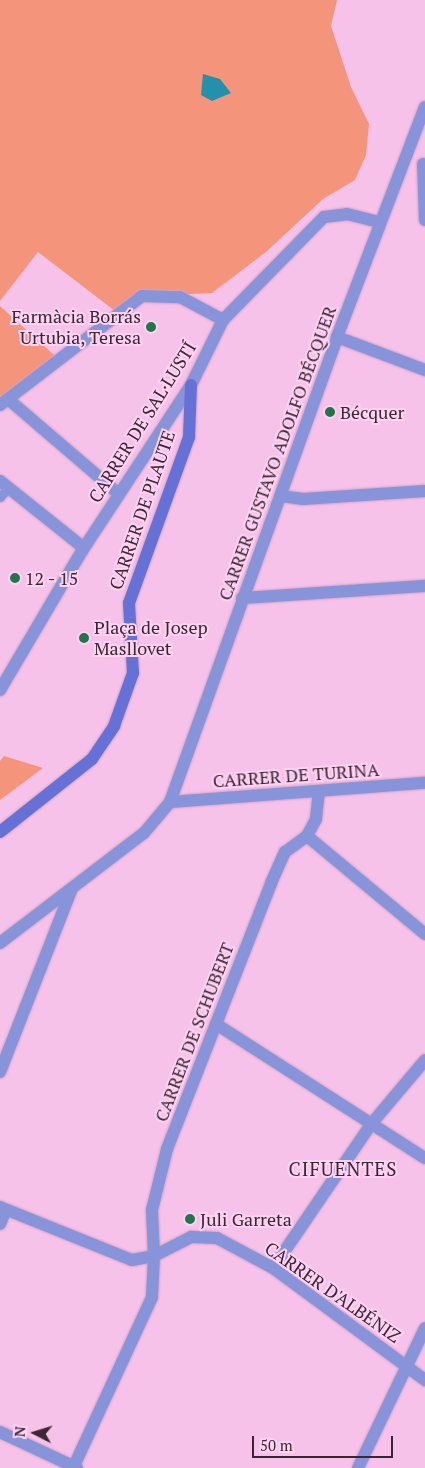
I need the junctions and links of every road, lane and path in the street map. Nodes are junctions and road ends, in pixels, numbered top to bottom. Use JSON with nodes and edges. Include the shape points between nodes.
{"nodes":[{"id":1,"x":425,"y":107,"type":"edge"},
{"id":2,"x":424,"y":164,"type":"edge"},
{"id":3,"x":404,"y":166,"type":"junction"},
{"id":4,"x":425,"y":220,"type":"edge"},
{"id":5,"x":380,"y":222,"type":"junction"},
{"id":6,"x":223,"y":320,"type":"junction"},
{"id":7,"x":337,"y":337,"type":"junction"},
{"id":8,"x":425,"y":370,"type":"edge"},
{"id":9,"x":191,"y":384,"type":"junction"},
{"id":10,"x":4,"y":402,"type":"edge"},
{"id":11,"x":3,"y":488,"type":"edge"},
{"id":12,"x":425,"y":491,"type":"edge"},
{"id":13,"x":119,"y":494,"type":"junction"},
{"id":14,"x":281,"y":496,"type":"junction"},
{"id":15,"x":84,"y":548,"type":"junction"},
{"id":16,"x":425,"y":586,"type":"edge"},
{"id":17,"x":242,"y":598,"type":"junction"},
{"id":18,"x":0,"y":690,"type":"edge"},
{"id":19,"x":425,"y":782,"type":"edge"},
{"id":20,"x":319,"y":791,"type":"junction"},
{"id":21,"x":170,"y":802,"type":"junction"},
{"id":22,"x":0,"y":832,"type":"edge"},
{"id":23,"x":307,"y":836,"type":"junction"},
{"id":24,"x":72,"y":888,"type":"junction"},
{"id":25,"x":425,"y":934,"type":"edge"},
{"id":26,"x":0,"y":943,"type":"edge"},
{"id":27,"x":216,"y":1024,"type":"junction"},
{"id":28,"x":425,"y":1060,"type":"edge"},
{"id":29,"x":0,"y":1072,"type":"edge"},
{"id":30,"x":372,"y":1123,"type":"junction"},
{"id":31,"x":425,"y":1158,"type":"edge"},
{"id":32,"x":3,"y":1209,"type":"edge"},
{"id":33,"x":0,"y":1224,"type":"edge"},
{"id":34,"x":154,"y":1256,"type":"junction"},
{"id":35,"x":274,"y":1268,"type":"junction"},
{"id":36,"x":425,"y":1328,"type":"edge"},
{"id":37,"x":405,"y":1365,"type":"junction"},
{"id":38,"x":425,"y":1380,"type":"edge"},
{"id":39,"x":0,"y":1432,"type":"edge"},
{"id":40,"x":76,"y":1467,"type":"edge"},
{"id":41,"x":358,"y":1468,"type":"edge"}],
"edges":[{"from":1,"to":3,"type":"street","name":"CARRER GUSTAVO ADOLFO BÉCQUER"},
{"from":2,"to":3,"type":"street"},
{"from":2,"to":4,"type":"street"},
{"from":3,"to":5,"type":"street","name":"CARRER GUSTAVO ADOLFO BÉCQUER"},
{"from":5,"to":6,"type":"street","name":"CARRER DE SAL·LUSTÍ","via":[[347,214],[324,217]]},
{"from":5,"to":7,"type":"street","name":"CARRER GUSTAVO ADOLFO BÉCQUER"},
{"from":6,"to":9,"type":"street","name":"CARRER DE SAL·LUSTÍ"},
{"from":6,"to":10,"type":"street","via":[[180,297],[142,296]]},
{"from":7,"to":8,"type":"street"},
{"from":7,"to":14,"type":"street","name":"CARRER GUSTAVO ADOLFO BÉCQUER"},
{"from":9,"to":13,"type":"street","name":"CARRER DE SAL·LUSTÍ"},
{"from":9,"to":22,"type":"street","name":"CARRER DE PLAUTE","via":[[189,437],[128,603],[134,673],[114,726],[92,759]]},
{"from":10,"to":13,"type":"street"},
{"from":11,"to":15,"type":"street"},
{"from":12,"to":14,"type":"street","via":[[304,499]]},
{"from":13,"to":15,"type":"street","name":"CARRER DE SAL·LUSTÍ"},
{"from":14,"to":17,"type":"street","name":"CARRER GUSTAVO ADOLFO BÉCQUER"},
{"from":15,"to":18,"type":"street","name":"CARRER DE SAL·LUSTÍ"},
{"from":16,"to":17,"type":"street"},
{"from":17,"to":21,"type":"street","name":"CARRER GUSTAVO ADOLFO BÉCQUER"},
{"from":19,"to":20,"type":"street","name":"CARRER DE TURINA"},
{"from":20,"to":21,"type":"street","name":"CARRER DE TURINA"},
{"from":20,"to":23,"type":"street","via":[[316,819]]},
{"from":21,"to":24,"type":"street","name":"CARRER GUSTAVO ADOLFO BÉCQUER","via":[[144,833]]},
{"from":23,"to":25,"type":"street"},
{"from":23,"to":27,"type":"street","name":"CARRER DE SCHUBERT","via":[[285,852]]},
{"from":24,"to":26,"type":"street","name":"CARRER GUSTAVO ADOLFO BÉCQUER"},
{"from":24,"to":29,"type":"street"},
{"from":27,"to":30,"type":"street"},
{"from":27,"to":34,"type":"street","name":"CARRER DE SCHUBERT","via":[[167,1148],[152,1210]]},
{"from":28,"to":30,"type":"street"},
{"from":30,"to":31,"type":"street"},
{"from":30,"to":35,"type":"street"},
{"from":32,"to":33,"type":"street"},
{"from":32,"to":34,"type":"street","via":[[132,1260]]},
{"from":34,"to":35,"type":"street","name":"CARRER D'ALBÉNIZ","via":[[191,1237],[217,1238]]},
{"from":34,"to":40,"type":"street","name":"CARRER DE SCHUBERT","via":[[152,1297]]},
{"from":35,"to":37,"type":"street","name":"CARRER D'ALBÉNIZ"},
{"from":36,"to":37,"type":"street"},
{"from":37,"to":38,"type":"street","name":"CARRER D'ALBÉNIZ"},
{"from":37,"to":41,"type":"street"},
{"from":39,"to":40,"type":"street"}]}
